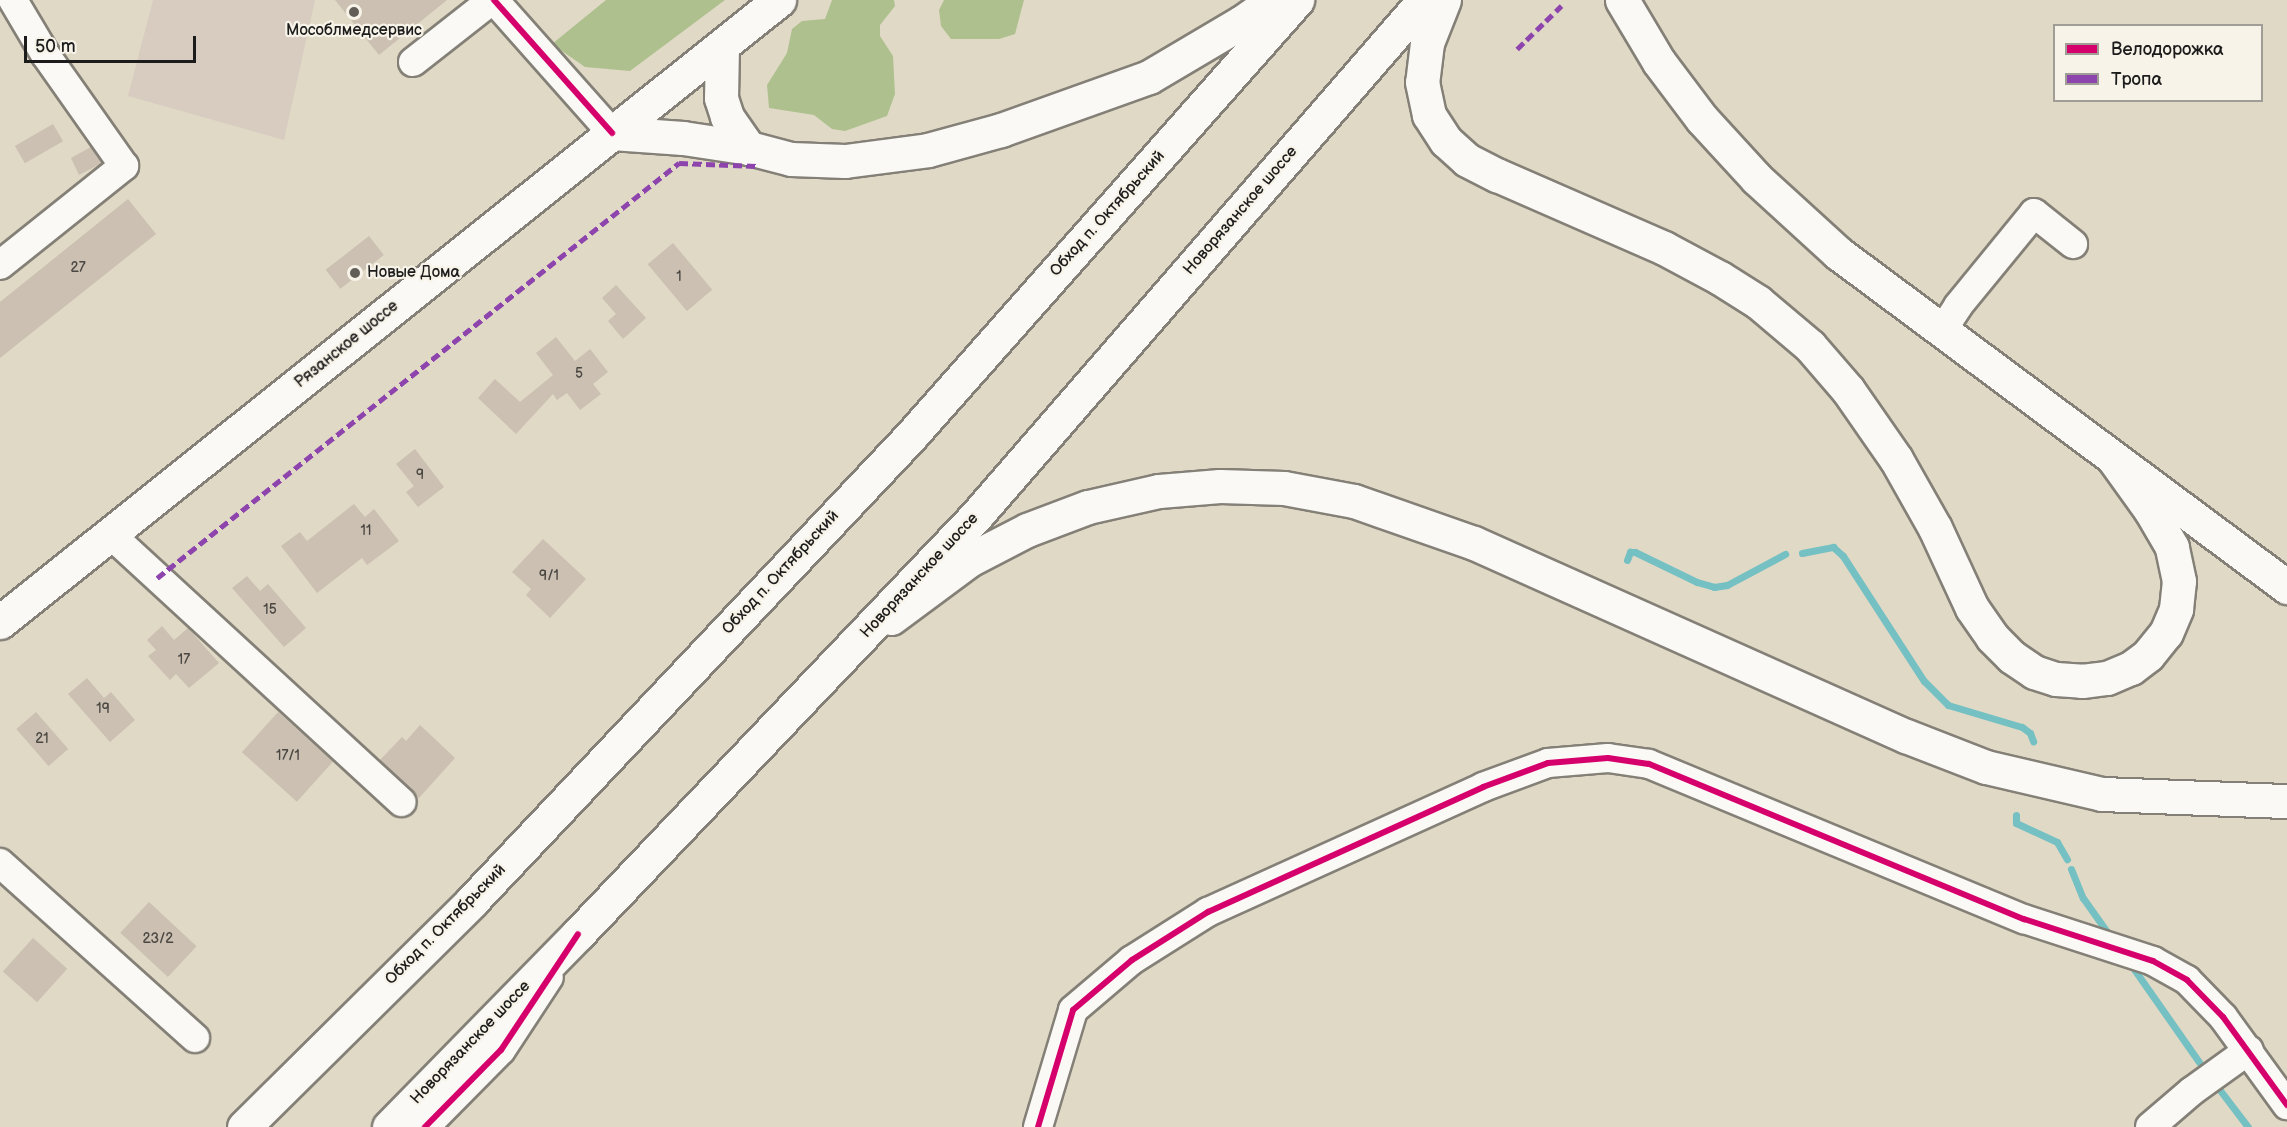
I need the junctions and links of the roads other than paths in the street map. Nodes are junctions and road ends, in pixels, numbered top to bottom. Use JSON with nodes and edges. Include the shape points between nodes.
{"nodes":[{"id":1,"x":13,"y":0,"type":"edge"},
{"id":2,"x":493,"y":0,"type":"edge"},
{"id":3,"x":779,"y":0,"type":"edge"},
{"id":4,"x":1273,"y":0,"type":"edge"},
{"id":5,"x":1297,"y":0,"type":"edge"},
{"id":6,"x":1424,"y":0,"type":"edge"},
{"id":7,"x":1444,"y":0,"type":"edge"},
{"id":8,"x":1622,"y":0,"type":"edge"},
{"id":9,"x":722,"y":47,"type":"junction"},
{"id":10,"x":413,"y":62,"type":"dead end"},
{"id":11,"x":612,"y":133,"type":"junction"},
{"id":12,"x":749,"y":148,"type":"junction"},
{"id":13,"x":2073,"y":244,"type":"dead end"},
{"id":14,"x":0,"y":265,"type":"edge"},
{"id":15,"x":1942,"y":331,"type":"junction"},
{"id":16,"x":2113,"y":458,"type":"junction"},
{"id":17,"x":110,"y":534,"type":"junction"},
{"id":18,"x":2287,"y":587,"type":"edge"},
{"id":19,"x":2,"y":615,"type":"edge"},
{"id":20,"x":854,"y":646,"type":"junction"},
{"id":21,"x":2287,"y":801,"type":"edge"},
{"id":22,"x":401,"y":802,"type":"dead end"},
{"id":23,"x":0,"y":863,"type":"edge"},
{"id":24,"x":578,"y":934,"type":"junction"},
{"id":25,"x":195,"y":1038,"type":"dead end"},
{"id":26,"x":2249,"y":1050,"type":"junction"},
{"id":27,"x":2287,"y":1105,"type":"edge"},
{"id":28,"x":244,"y":1127,"type":"edge"},
{"id":29,"x":389,"y":1127,"type":"edge"},
{"id":30,"x":425,"y":1127,"type":"edge"},
{"id":31,"x":1038,"y":1127,"type":"edge"},
{"id":32,"x":2150,"y":1127,"type":"edge"}],
"edges":[{"from":1,"to":14,"type":"street","via":[[45,54],[124,166]]},
{"from":2,"to":10,"type":"street"},
{"from":2,"to":11,"type":"street"},
{"from":3,"to":9,"type":"main road","name":"Рязанское шоссе"},
{"from":4,"to":12,"type":"main road","via":[[1149,77],[1001,130],[928,150],[845,161],[791,159]]},
{"from":5,"to":28,"type":"main road","name":"Обход п. Октябрьский","via":[[902,446],[472,901]]},
{"from":6,"to":20,"type":"main road","name":"Новорязанское шоссе","via":[[976,516]]},
{"from":7,"to":16,"type":"main road","via":[[1427,44],[1422,82],[1429,115],[1446,141],[1467,160],[1497,175],[1664,248],[1720,278],[1758,302],[1809,346],[1848,390],[1896,459],[1935,528],[1972,608],[1992,637],[2034,672],[2056,679],[2099,679],[2131,668],[2166,633],[2176,609],[2179,581],[2172,547]]},
{"from":8,"to":15,"type":"main road","via":[[1665,70],[1702,119],[1757,179],[1838,253]]},
{"from":9,"to":11,"type":"main road","name":"Рязанское шоссе"},
{"from":9,"to":12,"type":"main road","via":[[721,98],[727,117]]},
{"from":11,"to":12,"type":"main road"},
{"from":11,"to":17,"type":"main road","name":"Рязанское шоссе"},
{"from":13,"to":15,"type":"street","via":[[2034,213]]},
{"from":15,"to":16,"type":"main road"},
{"from":16,"to":18,"type":"main road"},
{"from":17,"to":19,"type":"main road","name":"Рязанское шоссе"},
{"from":17,"to":22,"type":"street"},
{"from":20,"to":21,"type":"main road","via":[[969,560],[1027,530],[1088,507],[1159,491],[1220,486],[1284,488],[1354,501],[1474,543],[1906,736],[1986,767],[2102,794]]},
{"from":20,"to":24,"type":"main road","name":"Новорязанское шоссе"},
{"from":23,"to":25,"type":"street"},
{"from":24,"to":29,"type":"main road","name":"Новорязанское шоссе"},
{"from":24,"to":30,"type":"street","via":[[501,1050]]},
{"from":26,"to":27,"type":"street"},
{"from":26,"to":31,"type":"street","via":[[2187,980],[2153,961],[2024,919],[1649,764],[1608,758],[1548,763],[1483,787],[1208,912],[1132,960],[1073,1010]]},
{"from":26,"to":32,"type":"street"}]}
